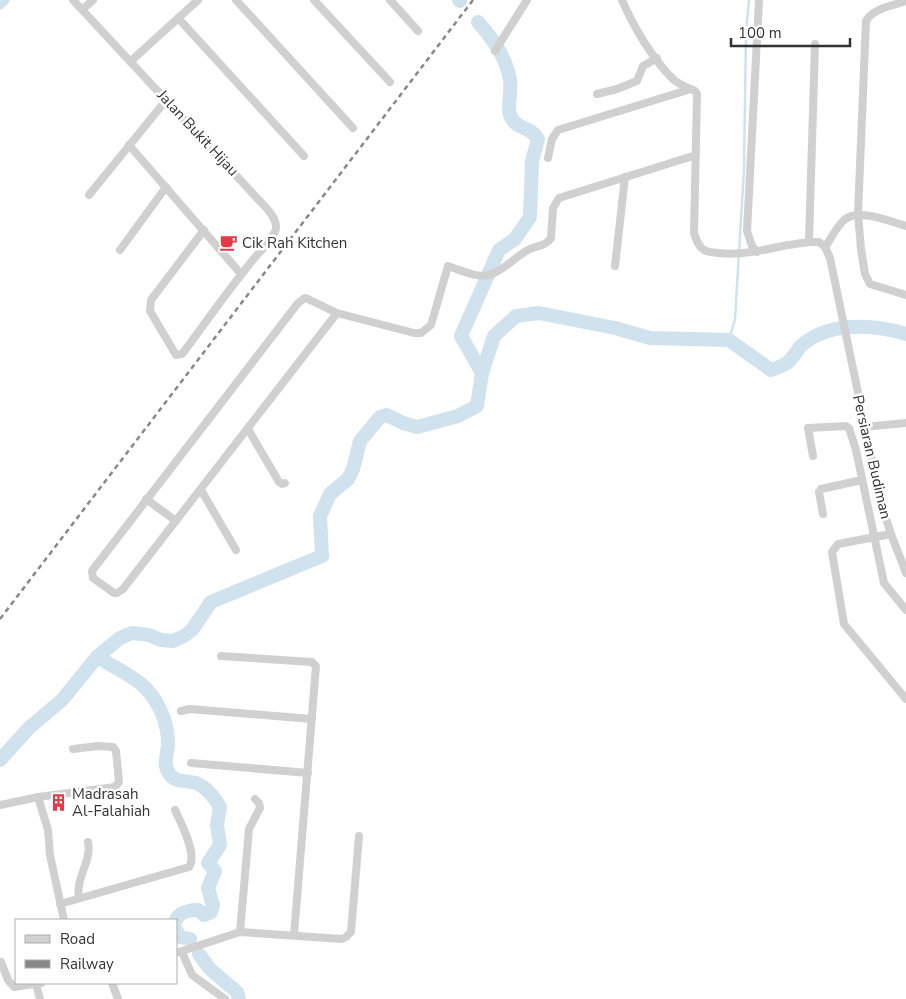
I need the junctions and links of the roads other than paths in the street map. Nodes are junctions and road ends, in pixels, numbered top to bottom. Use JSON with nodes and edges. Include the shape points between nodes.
{"nodes":[{"id":1,"x":73,"y":0,"type":"edge"},
{"id":2,"x":94,"y":0,"type":"edge"},
{"id":3,"x":198,"y":0,"type":"edge"},
{"id":4,"x":236,"y":0,"type":"edge"},
{"id":5,"x":314,"y":0,"type":"edge"},
{"id":6,"x":390,"y":0,"type":"edge"},
{"id":7,"x":527,"y":0,"type":"edge"},
{"id":8,"x":622,"y":0,"type":"edge"},
{"id":9,"x":759,"y":0,"type":"edge"},
{"id":10,"x":906,"y":1,"type":"edge"},
{"id":11,"x":83,"y":9,"type":"junction"},
{"id":12,"x":178,"y":18,"type":"junction"},
{"id":13,"x":418,"y":31,"type":"dead end"},
{"id":14,"x":815,"y":44,"type":"dead end"},
{"id":15,"x":495,"y":51,"type":"dead end"},
{"id":16,"x":657,"y":58,"type":"junction"},
{"id":17,"x":131,"y":61,"type":"junction"},
{"id":18,"x":390,"y":82,"type":"dead end"},
{"id":19,"x":691,"y":89,"type":"junction"},
{"id":20,"x":598,"y":94,"type":"dead end"},
{"id":21,"x":167,"y":99,"type":"junction"},
{"id":22,"x":353,"y":128,"type":"dead end"},
{"id":23,"x":129,"y":145,"type":"junction"},
{"id":24,"x":696,"y":155,"type":"junction"},
{"id":25,"x":304,"y":156,"type":"dead end"},
{"id":26,"x":548,"y":158,"type":"dead end"},
{"id":27,"x":625,"y":178,"type":"junction"},
{"id":28,"x":166,"y":188,"type":"junction"},
{"id":29,"x":89,"y":195,"type":"dead end"},
{"id":30,"x":858,"y":214,"type":"junction"},
{"id":31,"x":906,"y":226,"type":"edge"},
{"id":32,"x":204,"y":230,"type":"junction"},
{"id":33,"x":809,"y":242,"type":"junction"},
{"id":34,"x":826,"y":247,"type":"junction"},
{"id":35,"x":120,"y":250,"type":"dead end"},
{"id":36,"x":757,"y":252,"type":"junction"},
{"id":37,"x":615,"y":266,"type":"dead end"},
{"id":38,"x":241,"y":274,"type":"junction"},
{"id":39,"x":906,"y":295,"type":"edge"},
{"id":40,"x":337,"y":313,"type":"junction"},
{"id":41,"x":906,"y":423,"type":"edge"},
{"id":42,"x":864,"y":428,"type":"junction"},
{"id":43,"x":248,"y":429,"type":"junction"},
{"id":44,"x":813,"y":456,"type":"dead end"},
{"id":45,"x":862,"y":480,"type":"junction"},
{"id":46,"x":285,"y":483,"type":"dead end"},
{"id":47,"x":201,"y":490,"type":"junction"},
{"id":48,"x":146,"y":499,"type":"junction"},
{"id":49,"x":823,"y":514,"type":"dead end"},
{"id":50,"x":176,"y":521,"type":"junction"},
{"id":51,"x":891,"y":534,"type":"junction"},
{"id":52,"x":873,"y":537,"type":"junction"},
{"id":53,"x":236,"y":550,"type":"dead end"},
{"id":54,"x":906,"y":573,"type":"edge"},
{"id":55,"x":906,"y":610,"type":"edge"},
{"id":56,"x":221,"y":656,"type":"dead end"},
{"id":57,"x":906,"y":699,"type":"edge"},
{"id":58,"x":181,"y":711,"type":"dead end"},
{"id":59,"x":312,"y":719,"type":"junction"},
{"id":60,"x":73,"y":749,"type":"dead end"},
{"id":61,"x":191,"y":763,"type":"dead end"},
{"id":62,"x":308,"y":773,"type":"junction"},
{"id":63,"x":38,"y":797,"type":"junction"},
{"id":64,"x":255,"y":799,"type":"dead end"},
{"id":65,"x":0,"y":805,"type":"edge"},
{"id":66,"x":175,"y":810,"type":"dead end"},
{"id":67,"x":359,"y":836,"type":"dead end"},
{"id":68,"x":88,"y":842,"type":"dead end"},
{"id":69,"x":80,"y":898,"type":"junction"},
{"id":70,"x":60,"y":904,"type":"junction"},
{"id":71,"x":64,"y":919,"type":"edge"},
{"id":72,"x":240,"y":932,"type":"junction"},
{"id":73,"x":294,"y":935,"type":"junction"},
{"id":74,"x":179,"y":952,"type":"edge"},
{"id":75,"x":1,"y":962,"type":"dead end"},
{"id":76,"x":38,"y":984,"type":"edge"},
{"id":77,"x":112,"y":984,"type":"edge"},
{"id":78,"x":40,"y":999,"type":"edge"},
{"id":79,"x":118,"y":999,"type":"edge"},
{"id":80,"x":225,"y":999,"type":"edge"}],
"edges":[{"from":1,"to":11,"type":"street","name":"Jalan Bukit Hijau"},
{"from":2,"to":11,"type":"street"},
{"from":3,"to":12,"type":"street"},
{"from":4,"to":22,"type":"street"},
{"from":5,"to":18,"type":"street"},
{"from":6,"to":13,"type":"street"},
{"from":7,"to":15,"type":"street"},
{"from":8,"to":16,"type":"street","via":[[636,30]]},
{"from":9,"to":36,"type":"street","via":[[747,231]]},
{"from":10,"to":30,"type":"street","via":[[873,13],[866,21]]},
{"from":11,"to":17,"type":"street","name":"Jalan Bukit Hijau"},
{"from":12,"to":17,"type":"street"},
{"from":12,"to":25,"type":"street"},
{"from":14,"to":33,"type":"street"},
{"from":16,"to":19,"type":"street","via":[[674,80]]},
{"from":16,"to":20,"type":"street","via":[[643,66],[637,81]]},
{"from":17,"to":21,"type":"street","name":"Jalan Bukit Hijau"},
{"from":19,"to":24,"type":"street","via":[[696,91],[698,98]]},
{"from":19,"to":26,"type":"street","via":[[558,130],[552,139]]},
{"from":21,"to":23,"type":"street"},
{"from":21,"to":38,"type":"street","name":"Jalan Bukit Hijau","via":[[257,198],[276,225],[276,230]]},
{"from":23,"to":28,"type":"street"},
{"from":23,"to":29,"type":"street"},
{"from":24,"to":27,"type":"street"},
{"from":24,"to":36,"type":"street","via":[[695,237],[703,250],[728,254]]},
{"from":27,"to":37,"type":"street"},
{"from":27,"to":40,"type":"street","via":[[559,198],[553,208],[549,241],[528,250],[489,275],[448,266],[431,325],[421,333],[414,334]]},
{"from":28,"to":32,"type":"street"},
{"from":28,"to":35,"type":"street"},
{"from":30,"to":31,"type":"street"},
{"from":30,"to":34,"type":"street","via":[[842,221]]},
{"from":30,"to":39,"type":"street","via":[[867,281],[873,286]]},
{"from":32,"to":38,"type":"street"},
{"from":32,"to":38,"type":"street","via":[[150,304],[150,311],[176,355],[182,354]]},
{"from":33,"to":34,"type":"street","via":[[819,242]]},
{"from":33,"to":36,"type":"street"},
{"from":34,"to":42,"type":"street","name":"Persiaran Budiman"},
{"from":40,"to":43,"type":"street"},
{"from":40,"to":48,"type":"street","via":[[308,299],[298,303]]},
{"from":41,"to":42,"type":"street"},
{"from":42,"to":51,"type":"street","name":"Persiaran Budiman"},
{"from":43,"to":46,"type":"street","via":[[279,482]]},
{"from":43,"to":47,"type":"street"},
{"from":44,"to":45,"type":"street","via":[[808,428],[846,426],[850,430]]},
{"from":45,"to":49,"type":"street","via":[[821,489]]},
{"from":45,"to":52,"type":"street"},
{"from":47,"to":50,"type":"street"},
{"from":47,"to":53,"type":"street"},
{"from":48,"to":50,"type":"street"},
{"from":48,"to":50,"type":"street","via":[[92,571],[93,578],[114,593],[120,592]]},
{"from":51,"to":52,"type":"street"},
{"from":51,"to":54,"type":"street","name":"Persiaran Budiman"},
{"from":52,"to":55,"type":"street","via":[[884,583]]},
{"from":52,"to":57,"type":"street","via":[[838,544],[833,548],[843,619]]},
{"from":56,"to":59,"type":"street","via":[[314,663]]},
{"from":58,"to":59,"type":"street","via":[[190,708]]},
{"from":59,"to":62,"type":"street"},
{"from":60,"to":63,"type":"street","via":[[112,747],[116,751],[117,785]]},
{"from":61,"to":62,"type":"street"},
{"from":62,"to":73,"type":"street"},
{"from":63,"to":65,"type":"street"},
{"from":63,"to":70,"type":"street","via":[[48,830]]},
{"from":64,"to":72,"type":"street","via":[[260,808],[249,829]]},
{"from":66,"to":69,"type":"street","via":[[192,854],[189,867]]},
{"from":67,"to":73,"type":"street","via":[[351,932],[342,939]]},
{"from":68,"to":69,"type":"street","via":[[88,860],[78,887]]},
{"from":69,"to":70,"type":"street"},
{"from":70,"to":71,"type":"street"},
{"from":72,"to":73,"type":"street"},
{"from":72,"to":74,"type":"street"},
{"from":74,"to":80,"type":"street","via":[[192,975]]},
{"from":75,"to":76,"type":"street","via":[[14,987]]},
{"from":76,"to":78,"type":"street"},
{"from":77,"to":79,"type":"street"}]}
